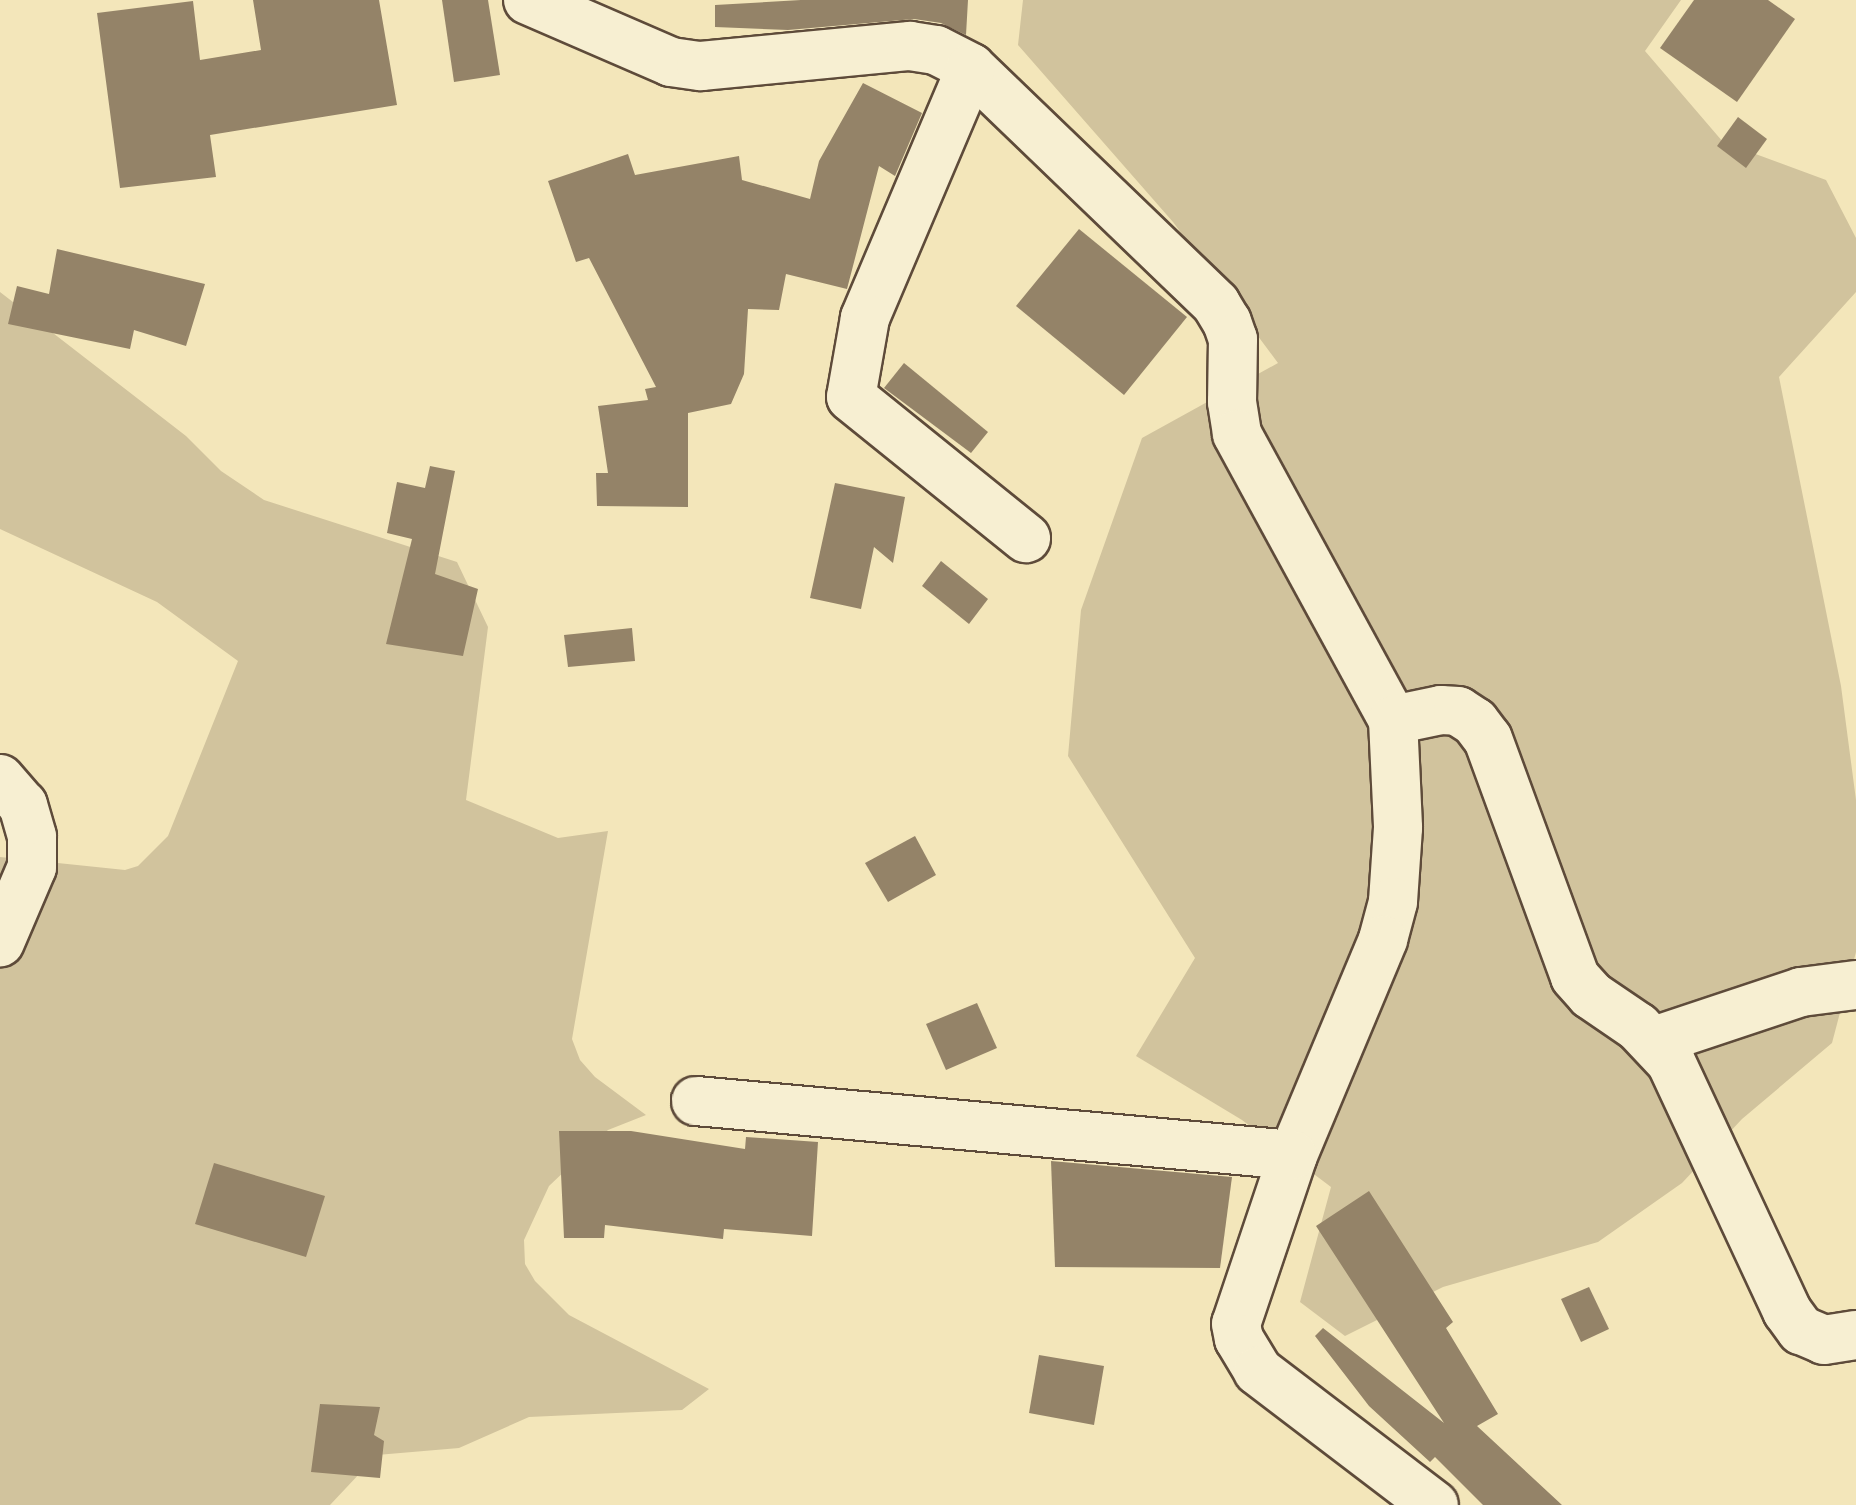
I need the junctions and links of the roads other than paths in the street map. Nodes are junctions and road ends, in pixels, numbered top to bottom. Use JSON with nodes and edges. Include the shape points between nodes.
{"nodes":[{"id":1,"x":528,"y":0,"type":"edge"},
{"id":2,"x":971,"y":68,"type":"junction"},
{"id":3,"x":1026,"y":538,"type":"dead end"},
{"id":4,"x":1393,"y":720,"type":"junction"},
{"id":5,"x":0,"y":779,"type":"edge"},
{"id":6,"x":0,"y":942,"type":"edge"},
{"id":7,"x":1856,"y":986,"type":"edge"},
{"id":8,"x":1654,"y":1041,"type":"junction"},
{"id":9,"x":696,"y":1101,"type":"dead end"},
{"id":10,"x":1292,"y":1155,"type":"junction"},
{"id":11,"x":1856,"y":1336,"type":"edge"},
{"id":12,"x":1434,"y":1505,"type":"edge"}],
"edges":[{"from":1,"to":2,"type":"street","via":[[671,62],[701,66],[910,46],[936,50]]},
{"from":2,"to":3,"type":"street","via":[[865,318],[851,397]]},
{"from":2,"to":4,"type":"street","via":[[1216,304],[1233,339],[1237,434]]},
{"from":4,"to":8,"type":"street","via":[[1441,710],[1475,722],[1488,740],[1574,977]]},
{"from":4,"to":10,"type":"street","via":[[1393,902],[1374,967]]},
{"from":5,"to":6,"type":"street","via":[[23,805],[32,837],[32,867]]},
{"from":7,"to":8,"type":"street","via":[[1801,992]]},
{"from":8,"to":11,"type":"street","via":[[1672,1062],[1787,1310],[1801,1330],[1824,1340]]},
{"from":9,"to":10,"type":"street"},
{"from":10,"to":12,"type":"street","via":[[1236,1324],[1245,1354]]}]}
